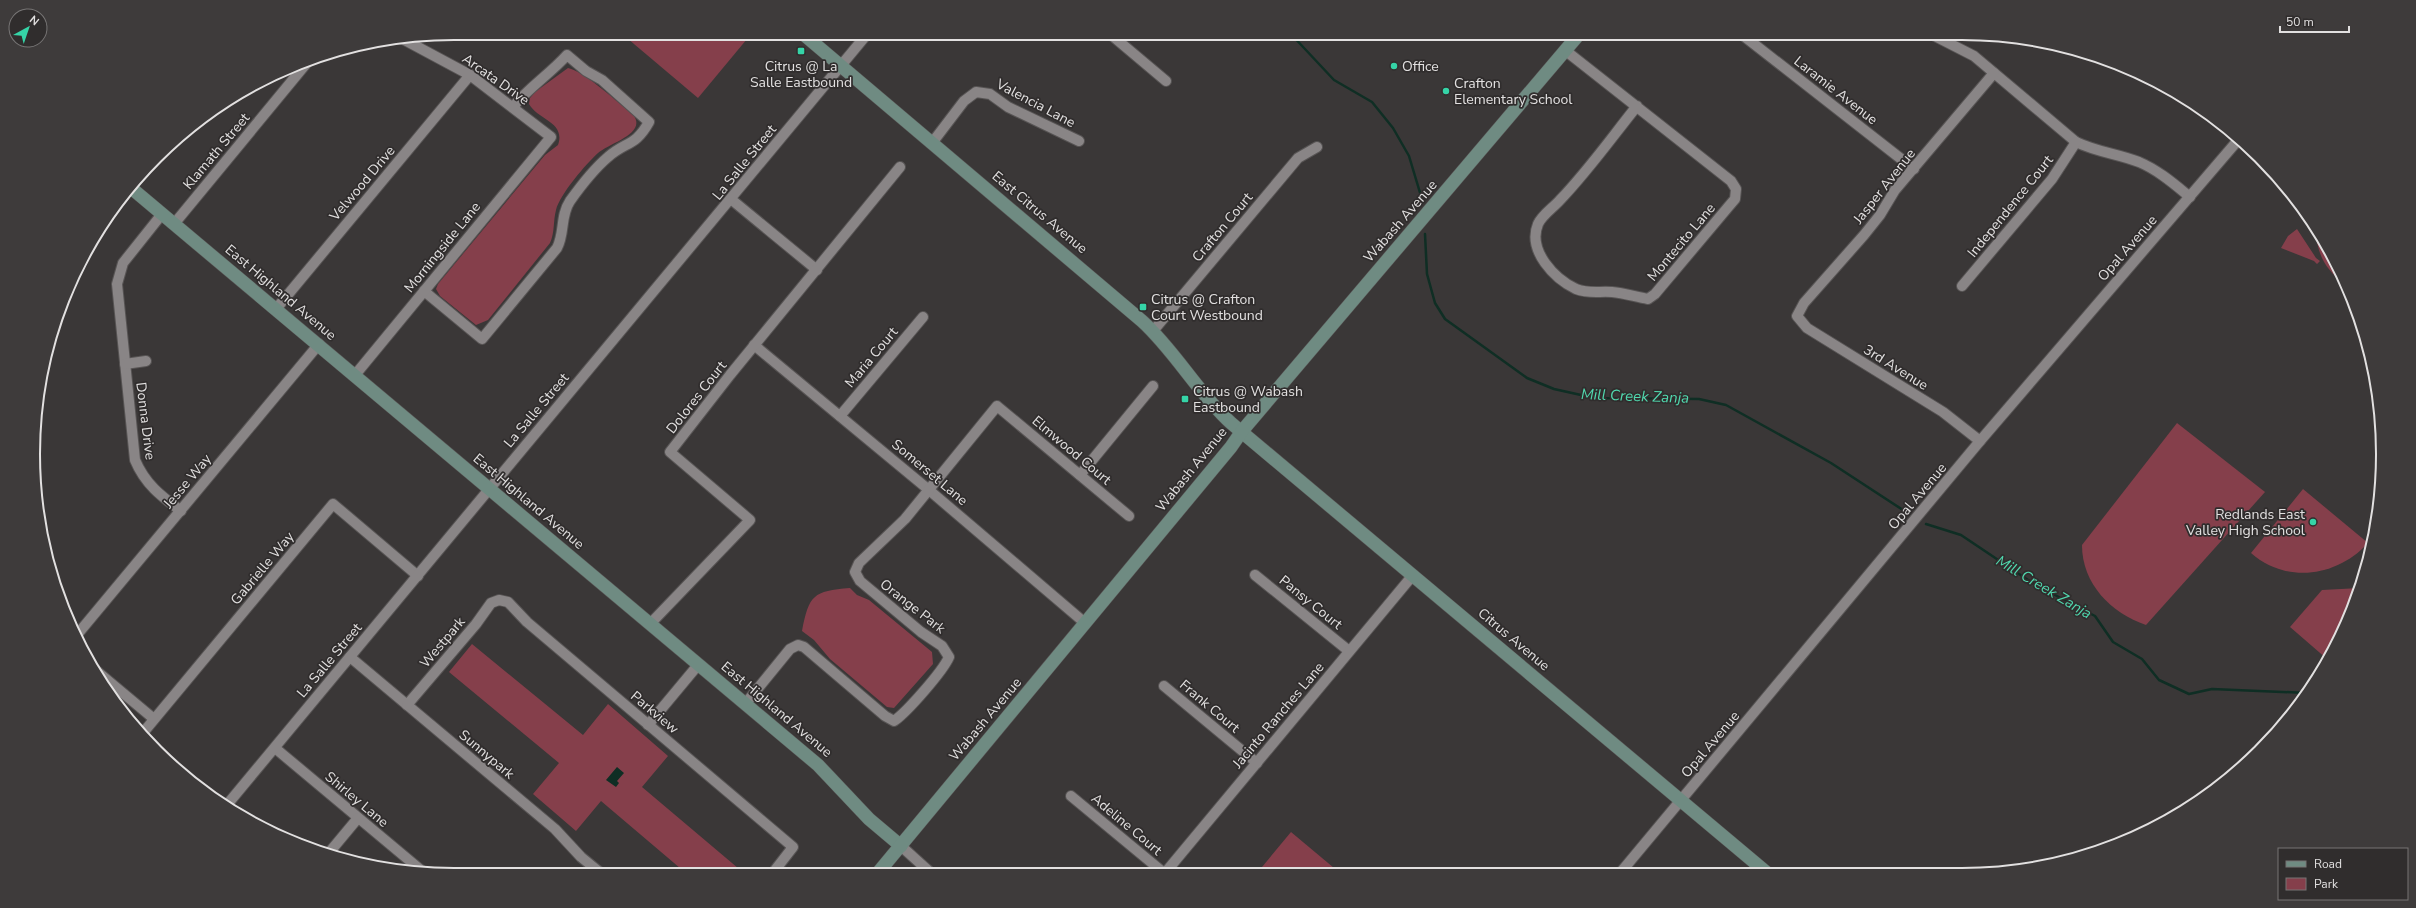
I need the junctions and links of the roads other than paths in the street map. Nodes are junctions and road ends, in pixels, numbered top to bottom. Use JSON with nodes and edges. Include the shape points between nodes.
{"nodes":[{"id":1,"x":810,"y":40,"type":"edge"},
{"id":2,"x":862,"y":40,"type":"edge"},
{"id":3,"x":1117,"y":40,"type":"edge"},
{"id":4,"x":1574,"y":40,"type":"edge"},
{"id":5,"x":1749,"y":40,"type":"edge"},
{"id":6,"x":1944,"y":40,"type":"edge"},
{"id":7,"x":410,"y":43,"type":"edge"},
{"id":8,"x":1566,"y":50,"type":"junction"},
{"id":9,"x":841,"y":66,"type":"junction"},
{"id":10,"x":301,"y":70,"type":"edge"},
{"id":11,"x":1994,"y":73,"type":"junction"},
{"id":12,"x":470,"y":75,"type":"junction"},
{"id":13,"x":1166,"y":80,"type":"dead end"},
{"id":14,"x":1638,"y":106,"type":"junction"},
{"id":15,"x":513,"y":107,"type":"junction"},
{"id":16,"x":550,"y":137,"type":"joint"},
{"id":17,"x":1078,"y":141,"type":"dead end"},
{"id":18,"x":932,"y":142,"type":"junction"},
{"id":19,"x":2076,"y":142,"type":"junction"},
{"id":20,"x":2235,"y":143,"type":"edge"},
{"id":21,"x":1317,"y":147,"type":"dead end"},
{"id":22,"x":900,"y":167,"type":"dead end"},
{"id":23,"x":1914,"y":169,"type":"junction"},
{"id":24,"x":135,"y":191,"type":"edge"},
{"id":25,"x":2190,"y":197,"type":"junction"},
{"id":26,"x":732,"y":200,"type":"junction"},
{"id":27,"x":162,"y":214,"type":"junction"},
{"id":28,"x":174,"y":224,"type":"junction"},
{"id":29,"x":817,"y":270,"type":"junction"},
{"id":30,"x":1962,"y":286,"type":"dead end"},
{"id":31,"x":424,"y":291,"type":"junction"},
{"id":32,"x":276,"y":309,"type":"junction"},
{"id":33,"x":1797,"y":316,"type":"joint"},
{"id":34,"x":923,"y":317,"type":"dead end"},
{"id":35,"x":1153,"y":331,"type":"junction"},
{"id":36,"x":319,"y":344,"type":"junction"},
{"id":37,"x":754,"y":345,"type":"junction"},
{"id":38,"x":146,"y":361,"type":"dead end"},
{"id":39,"x":125,"y":364,"type":"junction"},
{"id":40,"x":355,"y":375,"type":"junction"},
{"id":41,"x":1153,"y":386,"type":"dead end"},
{"id":42,"x":840,"y":416,"type":"junction"},
{"id":43,"x":1242,"y":431,"type":"junction"},
{"id":44,"x":1980,"y":441,"type":"junction"},
{"id":45,"x":1080,"y":475,"type":"junction"},
{"id":46,"x":489,"y":488,"type":"junction"},
{"id":47,"x":930,"y":490,"type":"junction"},
{"id":48,"x":181,"y":511,"type":"junction"},
{"id":49,"x":1129,"y":516,"type":"dead end"},
{"id":50,"x":1255,"y":575,"type":"dead end"},
{"id":51,"x":1413,"y":575,"type":"junction"},
{"id":52,"x":418,"y":576,"type":"junction"},
{"id":53,"x":499,"y":600,"type":"joint"},
{"id":54,"x":1085,"y":623,"type":"junction"},
{"id":55,"x":650,"y":624,"type":"junction"},
{"id":56,"x":80,"y":631,"type":"edge"},
{"id":57,"x":1349,"y":651,"type":"junction"},
{"id":58,"x":350,"y":657,"type":"junction"},
{"id":59,"x":698,"y":664,"type":"junction"},
{"id":60,"x":107,"y":680,"type":"edge"},
{"id":61,"x":1164,"y":686,"type":"dead end"},
{"id":62,"x":746,"y":703,"type":"junction"},
{"id":63,"x":408,"y":705,"type":"junction"},
{"id":64,"x":154,"y":719,"type":"junction"},
{"id":65,"x":648,"y":725,"type":"junction"},
{"id":66,"x":145,"y":730,"type":"edge"},
{"id":67,"x":275,"y":748,"type":"junction"},
{"id":68,"x":1257,"y":763,"type":"junction"},
{"id":69,"x":1071,"y":796,"type":"dead end"},
{"id":70,"x":1681,"y":800,"type":"junction"},
{"id":71,"x":230,"y":802,"type":"edge"},
{"id":72,"x":358,"y":818,"type":"junction"},
{"id":73,"x":901,"y":846,"type":"junction"},
{"id":74,"x":332,"y":849,"type":"edge"},
{"id":75,"x":416,"y":866,"type":"edge"},
{"id":76,"x":595,"y":868,"type":"edge"},
{"id":77,"x":777,"y":868,"type":"edge"},
{"id":78,"x":883,"y":868,"type":"edge"},
{"id":79,"x":925,"y":868,"type":"edge"},
{"id":80,"x":1159,"y":868,"type":"edge"},
{"id":81,"x":1169,"y":868,"type":"edge"},
{"id":82,"x":1624,"y":868,"type":"edge"},
{"id":83,"x":1761,"y":868,"type":"edge"}],
"edges":[{"from":1,"to":9,"type":"street","name":"East Citrus Avenue"},
{"from":2,"to":9,"type":"street","name":"La Salle Street"},
{"from":3,"to":13,"type":"street"},
{"from":4,"to":8,"type":"street","name":"Wabash Avenue"},
{"from":5,"to":23,"type":"street","name":"Laramie Avenue"},
{"from":6,"to":11,"type":"street","via":[[1963,49]]},
{"from":7,"to":12,"type":"street","name":"Arcata Drive"},
{"from":8,"to":14,"type":"street","name":"Montecito Lane"},
{"from":8,"to":43,"type":"street","name":"Wabash Avenue"},
{"from":9,"to":18,"type":"street","name":"East Citrus Avenue"},
{"from":9,"to":26,"type":"street","name":"La Salle Street"},
{"from":10,"to":28,"type":"street","name":"Klamath Street"},
{"from":11,"to":19,"type":"street"},
{"from":11,"to":23,"type":"street","name":"Jasper Avenue"},
{"from":12,"to":15,"type":"street","name":"Arcata Drive"},
{"from":12,"to":32,"type":"street","name":"Velwood Drive"},
{"from":14,"to":14,"type":"street","name":"Montecito Lane","via":[[1731,181],[1736,189],[1735,198],[1729,206],[1648,299],[1625,293],[1592,293],[1577,289],[1555,276],[1539,251],[1536,239],[1538,224],[1542,218],[1561,200]]},
{"from":15,"to":16,"type":"street","name":"Arcata Drive"},
{"from":15,"to":31,"type":"street","via":[[525,92],[551,72],[567,55],[602,80],[649,122],[643,133],[631,145],[608,157],[570,201],[564,212],[562,240],[557,248],[482,339]]},
{"from":16,"to":31,"type":"street","name":"Morningside Lane"},
{"from":17,"to":18,"type":"street","name":"Valencia Lane","via":[[1008,108],[990,94],[976,92],[964,101]]},
{"from":18,"to":35,"type":"street","name":"East Citrus Avenue"},
{"from":19,"to":25,"type":"street","via":[[2092,150],[2130,159],[2152,168]]},
{"from":19,"to":30,"type":"street","name":"Independence Court","via":[[2052,180]]},
{"from":20,"to":25,"type":"street","name":"Opal Avenue"},
{"from":21,"to":35,"type":"street","name":"Crafton Court","via":[[1298,158]]},
{"from":22,"to":29,"type":"street","name":"Dolores Court"},
{"from":23,"to":33,"type":"street","name":"Jasper Avenue","via":[[1895,190],[1876,220],[1804,303]]},
{"from":24,"to":27,"type":"street","name":"East Highland Avenue"},
{"from":25,"to":44,"type":"street","name":"Opal Avenue"},
{"from":26,"to":29,"type":"street"},
{"from":26,"to":46,"type":"street","name":"La Salle Street"},
{"from":27,"to":28,"type":"street","name":"East Highland Avenue"},
{"from":27,"to":39,"type":"street","name":"Donna Drive","via":[[133,248],[119,274],[117,284]]},
{"from":28,"to":32,"type":"street","name":"East Highland Avenue"},
{"from":29,"to":37,"type":"street","name":"Dolores Court"},
{"from":31,"to":40,"type":"street","name":"Morningside Lane"},
{"from":32,"to":36,"type":"street","name":"East Highland Avenue"},
{"from":33,"to":44,"type":"street","name":"3rd Avenue","via":[[1807,328],[1943,412]]},
{"from":34,"to":42,"type":"street","name":"Maria Court"},
{"from":35,"to":43,"type":"street","name":"East Citrus Avenue","via":[[1210,402]]},
{"from":36,"to":40,"type":"street","name":"East Highland Avenue"},
{"from":36,"to":48,"type":"street","name":"Jesse Way"},
{"from":37,"to":42,"type":"street","name":"Somerset Lane"},
{"from":37,"to":55,"type":"street","name":"Dolores Court","via":[[670,452],[750,520]]},
{"from":38,"to":39,"type":"street","name":"Donna Drive"},
{"from":39,"to":48,"type":"street","name":"Donna Drive","via":[[135,460],[141,476],[153,490]]},
{"from":40,"to":46,"type":"street","name":"East Highland Avenue"},
{"from":41,"to":45,"type":"street"},
{"from":42,"to":47,"type":"street","name":"Somerset Lane"},
{"from":43,"to":51,"type":"street","name":"Citrus Avenue"},
{"from":43,"to":54,"type":"street","name":"Wabash Avenue"},
{"from":44,"to":70,"type":"street","name":"Opal Avenue"},
{"from":45,"to":47,"type":"street","name":"Elmwood Court","via":[[998,406]]},
{"from":45,"to":49,"type":"street","name":"Elmwood Court"},
{"from":46,"to":52,"type":"street","name":"La Salle Street"},
{"from":46,"to":55,"type":"street","name":"East Highland Avenue"},
{"from":47,"to":54,"type":"street","name":"Somerset Lane"},
{"from":47,"to":62,"type":"street","name":"Orange Park","via":[[859,563],[856,572],[860,582],[942,646],[949,657],[944,667],[894,721],[804,647],[798,645],[790,649]]},
{"from":48,"to":56,"type":"street","name":"Jesse Way"},
{"from":50,"to":57,"type":"street","name":"Pansy Court"},
{"from":51,"to":57,"type":"street","name":"Jacinto Ranches Lane"},
{"from":51,"to":70,"type":"street","name":"Citrus Avenue"},
{"from":52,"to":58,"type":"street","name":"La Salle Street"},
{"from":52,"to":64,"type":"street","name":"Gabrielle Way","via":[[333,504]]},
{"from":53,"to":63,"type":"street","name":"Westpark","via":[[491,603]]},
{"from":53,"to":65,"type":"street","name":"Parkview","via":[[508,602],[527,622]]},
{"from":54,"to":73,"type":"street","name":"Wabash Avenue"},
{"from":55,"to":59,"type":"street","name":"East Highland Avenue"},
{"from":57,"to":68,"type":"street","name":"Jacinto Ranches Lane"},
{"from":58,"to":63,"type":"street","name":"Sunnypark"},
{"from":58,"to":67,"type":"street","name":"La Salle Street"},
{"from":59,"to":62,"type":"street","name":"East Highland Avenue"},
{"from":59,"to":65,"type":"street"},
{"from":60,"to":64,"type":"street"},
{"from":61,"to":68,"type":"street","name":"Frank Court"},
{"from":62,"to":73,"type":"street","name":"East Highland Avenue","via":[[818,765],[869,819]]},
{"from":63,"to":76,"type":"street","name":"Sunnypark","via":[[555,830]]},
{"from":64,"to":66,"type":"street","name":"Gabrielle Way"},
{"from":65,"to":77,"type":"street","name":"Parkview","via":[[794,848]]},
{"from":67,"to":71,"type":"street","name":"La Salle Street"},
{"from":67,"to":72,"type":"street","name":"Shirley Lane"},
{"from":68,"to":81,"type":"street","name":"Jacinto Ranches Lane"},
{"from":69,"to":80,"type":"street","name":"Adeline Court"},
{"from":70,"to":82,"type":"street","name":"Opal Avenue"},
{"from":70,"to":83,"type":"street","name":"Citrus Avenue"},
{"from":72,"to":74,"type":"street"},
{"from":72,"to":75,"type":"street","name":"Shirley Lane"},
{"from":73,"to":78,"type":"street","name":"Wabash Avenue"},
{"from":73,"to":79,"type":"street"}]}
